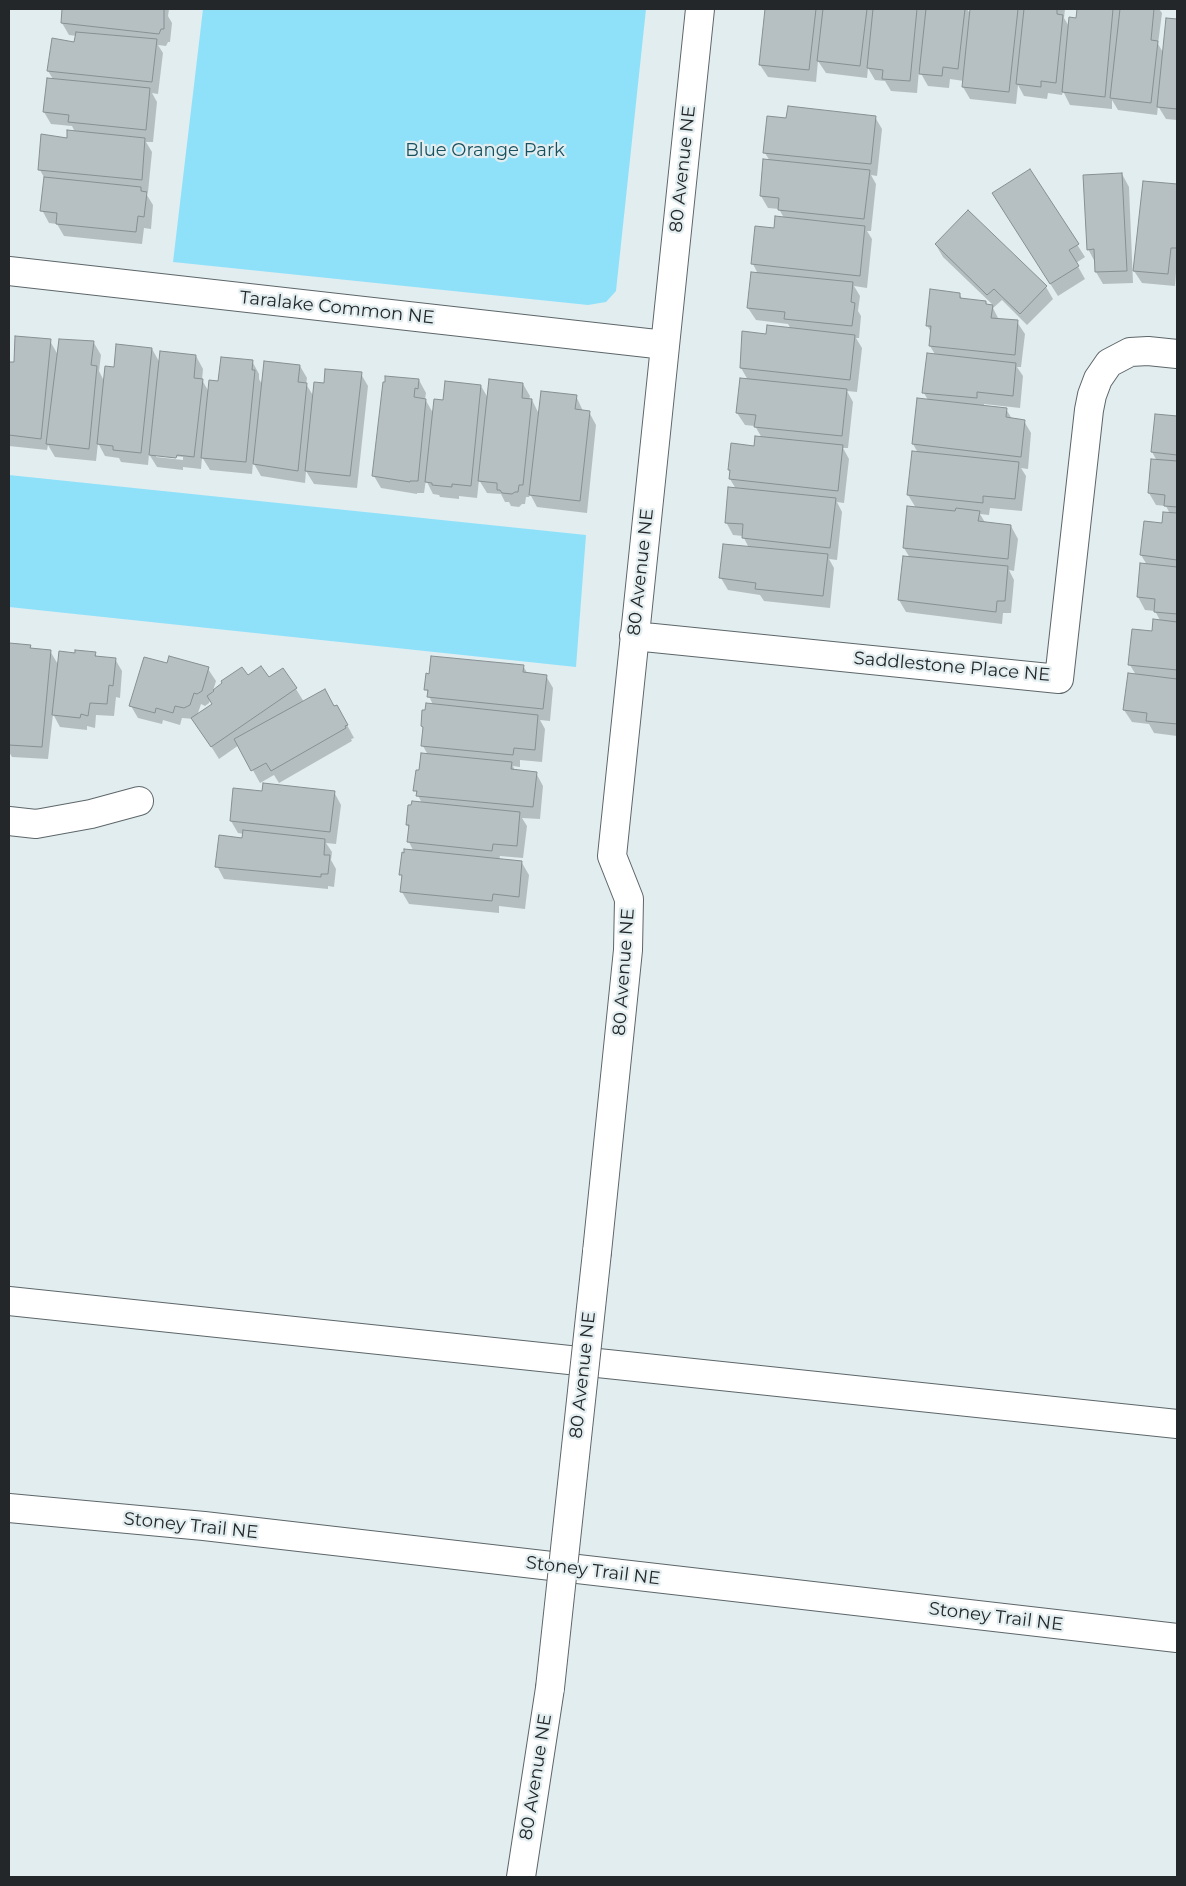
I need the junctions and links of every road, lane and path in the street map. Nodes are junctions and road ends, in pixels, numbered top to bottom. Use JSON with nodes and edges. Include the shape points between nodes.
{"nodes":[{"id":1,"x":700,"y":9,"type":"edge"},
{"id":2,"x":9,"y":271,"type":"edge"},
{"id":3,"x":665,"y":345,"type":"junction"},
{"id":4,"x":1177,"y":354,"type":"edge"},
{"id":5,"x":634,"y":636,"type":"junction"},
{"id":6,"x":139,"y":801,"type":"dead end"},
{"id":7,"x":9,"y":820,"type":"edge"},
{"id":8,"x":9,"y":1301,"type":"edge"},
{"id":9,"x":1177,"y":1424,"type":"edge"},
{"id":10,"x":9,"y":1508,"type":"edge"},
{"id":11,"x":1177,"y":1638,"type":"edge"},
{"id":12,"x":521,"y":1877,"type":"edge"}],
"edges":[{"from":1,"to":3,"type":"main road","name":"80 Avenue NE"},
{"from":2,"to":3,"type":"main road","name":"Taralake Common NE"},
{"from":3,"to":5,"type":"main road","name":"80 Avenue NE"},
{"from":4,"to":5,"type":"main road","name":"Saddlestone Place NE","via":[[1130,352],[1109,363],[1092,395],[1058,679]]},
{"from":5,"to":12,"type":"main road","name":"80 Avenue NE","bridge":true,"via":[[612,856],[629,899],[628,950],[550,1688]]},
{"from":6,"to":7,"type":"main road","via":[[36,824]]},
{"from":8,"to":9,"type":"main road"},
{"from":10,"to":11,"type":"main road","name":"Stoney Trail NE","via":[[204,1526]]}]}
